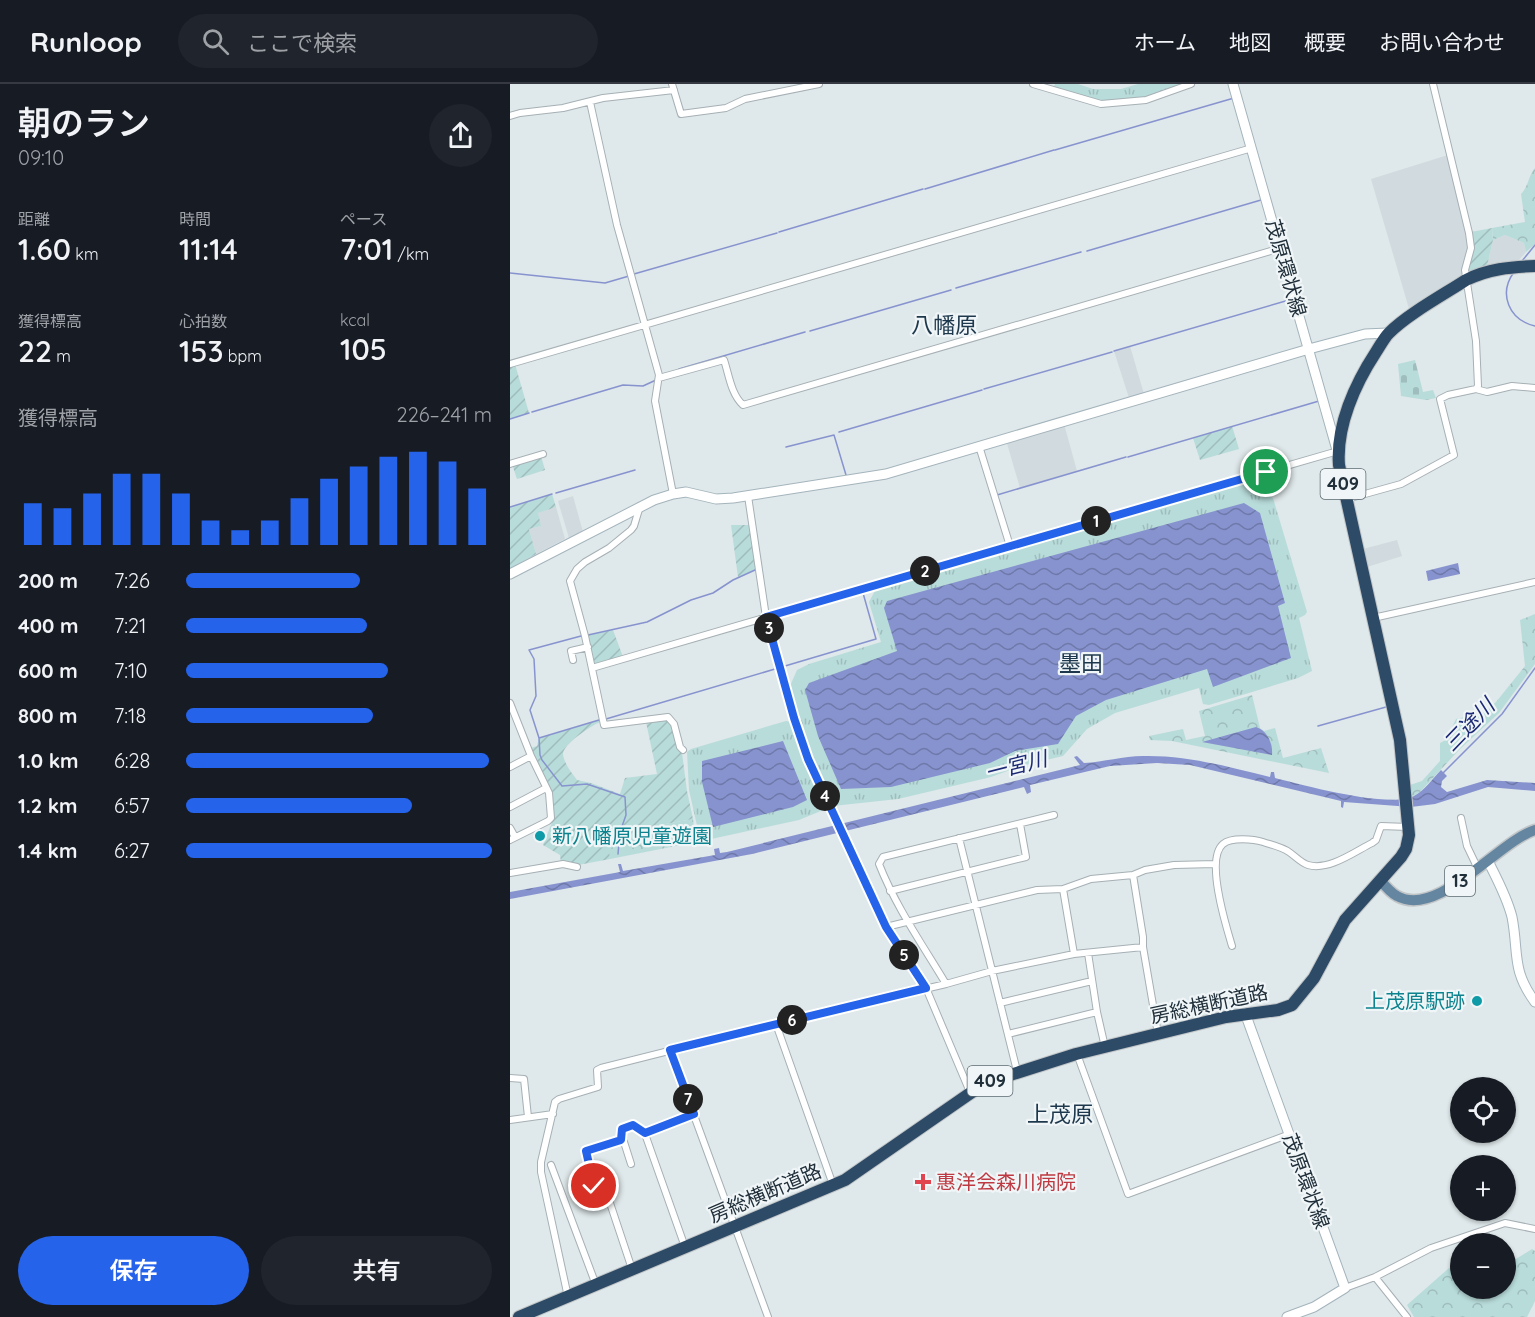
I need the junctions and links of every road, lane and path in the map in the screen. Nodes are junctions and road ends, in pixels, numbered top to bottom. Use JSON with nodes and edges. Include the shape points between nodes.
{"nodes":[{"id":1,"x":819,"y":84,"type":"edge"},
{"id":2,"x":1033,"y":84,"type":"edge"},
{"id":3,"x":1191,"y":84,"type":"edge"},
{"id":4,"x":1233,"y":84,"type":"edge"},
{"id":5,"x":1433,"y":84,"type":"edge"},
{"id":6,"x":673,"y":87,"type":"edge"},
{"id":7,"x":590,"y":102,"type":"junction"},
{"id":8,"x":510,"y":116,"type":"edge"},
{"id":9,"x":1252,"y":148,"type":"junction"},
{"id":10,"x":1281,"y":248,"type":"junction"},
{"id":11,"x":1531,"y":266,"type":"edge"},
{"id":12,"x":1466,"y":280,"type":"junction"},
{"id":13,"x":646,"y":325,"type":"junction"},
{"id":14,"x":1388,"y":333,"type":"junction"},
{"id":15,"x":1309,"y":349,"type":"junction"},
{"id":16,"x":510,"y":364,"type":"edge"},
{"id":17,"x":659,"y":378,"type":"junction"},
{"id":18,"x":1535,"y":388,"type":"edge"},
{"id":19,"x":1476,"y":389,"type":"junction"},
{"id":20,"x":979,"y":446,"type":"junction"},
{"id":21,"x":1338,"y":452,"type":"junction"},
{"id":22,"x":543,"y":454,"type":"dead end"},
{"id":23,"x":510,"y":464,"type":"edge"},
{"id":24,"x":673,"y":494,"type":"junction"},
{"id":25,"x":748,"y":496,"type":"junction"},
{"id":26,"x":1346,"y":499,"type":"junction"},
{"id":27,"x":640,"y":506,"type":"junction"},
{"id":28,"x":1010,"y":546,"type":"junction"},
{"id":29,"x":510,"y":574,"type":"edge"},
{"id":30,"x":1535,"y":582,"type":"edge"},
{"id":31,"x":766,"y":617,"type":"junction"},
{"id":32,"x":1373,"y":618,"type":"junction"},
{"id":33,"x":588,"y":647,"type":"junction"},
{"id":34,"x":573,"y":660,"type":"dead end"},
{"id":35,"x":592,"y":668,"type":"junction"},
{"id":36,"x":510,"y":703,"type":"edge"},
{"id":37,"x":517,"y":723,"type":"junction"},
{"id":38,"x":510,"y":727,"type":"edge"},
{"id":39,"x":683,"y":750,"type":"dead end"},
{"id":40,"x":531,"y":756,"type":"junction"},
{"id":41,"x":510,"y":767,"type":"edge"},
{"id":42,"x":546,"y":788,"type":"junction"},
{"id":43,"x":510,"y":807,"type":"edge"},
{"id":44,"x":1054,"y":815,"type":"dead end"},
{"id":45,"x":1461,"y":818,"type":"dead end"},
{"id":46,"x":1020,"y":824,"type":"junction"},
{"id":47,"x":1409,"y":827,"type":"junction"},
{"id":48,"x":510,"y":828,"type":"edge"},
{"id":49,"x":1535,"y":830,"type":"edge"},
{"id":50,"x":512,"y":838,"type":"edge"},
{"id":51,"x":959,"y":838,"type":"junction"},
{"id":52,"x":1488,"y":861,"type":"junction"},
{"id":53,"x":1215,"y":864,"type":"junction"},
{"id":54,"x":577,"y":867,"type":"dead end"},
{"id":55,"x":1478,"y":869,"type":"junction"},
{"id":56,"x":967,"y":872,"type":"junction"},
{"id":57,"x":510,"y":873,"type":"edge"},
{"id":58,"x":1133,"y":875,"type":"junction"},
{"id":59,"x":1380,"y":880,"type":"junction"},
{"id":60,"x":1063,"y":889,"type":"junction"},
{"id":61,"x":890,"y":891,"type":"junction"},
{"id":62,"x":975,"y":905,"type":"junction"},
{"id":63,"x":906,"y":921,"type":"junction"},
{"id":64,"x":886,"y":927,"type":"junction"},
{"id":65,"x":1232,"y":946,"type":"dead end"},
{"id":66,"x":1143,"y":948,"type":"junction"},
{"id":67,"x":1088,"y":953,"type":"junction"},
{"id":68,"x":1074,"y":954,"type":"junction"},
{"id":69,"x":992,"y":971,"type":"junction"},
{"id":70,"x":1092,"y":981,"type":"junction"},
{"id":71,"x":946,"y":984,"type":"junction"},
{"id":72,"x":926,"y":988,"type":"junction"},
{"id":73,"x":1535,"y":1002,"type":"edge"},
{"id":74,"x":1000,"y":1003,"type":"junction"},
{"id":75,"x":1097,"y":1012,"type":"junction"},
{"id":76,"x":1245,"y":1013,"type":"junction"},
{"id":77,"x":776,"y":1024,"type":"junction"},
{"id":78,"x":1008,"y":1034,"type":"junction"},
{"id":79,"x":1158,"y":1034,"type":"junction"},
{"id":80,"x":1105,"y":1047,"type":"junction"},
{"id":81,"x":670,"y":1050,"type":"junction"},
{"id":82,"x":1076,"y":1054,"type":"junction"},
{"id":83,"x":1017,"y":1071,"type":"junction"},
{"id":84,"x":510,"y":1078,"type":"edge"},
{"id":85,"x":969,"y":1092,"type":"junction"},
{"id":86,"x":553,"y":1114,"type":"junction"},
{"id":87,"x":694,"y":1114,"type":"junction"},
{"id":88,"x":528,"y":1117,"type":"junction"},
{"id":89,"x":510,"y":1120,"type":"edge"},
{"id":90,"x":645,"y":1133,"type":"junction"},
{"id":91,"x":1290,"y":1134,"type":"junction"},
{"id":92,"x":621,"y":1140,"type":"junction"},
{"id":93,"x":630,"y":1164,"type":"dead end"},
{"id":94,"x":550,"y":1165,"type":"dead end"},
{"id":95,"x":833,"y":1186,"type":"junction"},
{"id":96,"x":735,"y":1226,"type":"junction"},
{"id":97,"x":1535,"y":1228,"type":"edge"},
{"id":98,"x":686,"y":1248,"type":"junction"},
{"id":99,"x":632,"y":1270,"type":"junction"},
{"id":100,"x":1375,"y":1277,"type":"junction"},
{"id":101,"x":596,"y":1285,"type":"junction"},
{"id":102,"x":1345,"y":1288,"type":"junction"},
{"id":103,"x":568,"y":1297,"type":"junction"},
{"id":104,"x":519,"y":1317,"type":"edge"},
{"id":105,"x":768,"y":1317,"type":"edge"},
{"id":106,"x":1287,"y":1317,"type":"edge"},
{"id":107,"x":1407,"y":1317,"type":"edge"}],
"edges":[{"from":1,"to":6,"type":"street","via":[[745,99],[726,108],[681,114]]},
{"from":2,"to":3,"type":"street","via":[[1101,104],[1146,100]]},
{"from":4,"to":9,"type":"street","name":"茂原環状線"},
{"from":5,"to":12,"type":"street","via":[[1469,233]]},
{"from":6,"to":7,"type":"street"},
{"from":7,"to":8,"type":"street"},
{"from":7,"to":13,"type":"street","via":[[617,225]]},
{"from":9,"to":10,"type":"street","name":"茂原環状線"},
{"from":9,"to":13,"type":"street"},
{"from":10,"to":15,"type":"street","name":"茂原環状線"},
{"from":10,"to":17,"type":"street","via":[[743,405],[733,390],[724,360]]},
{"from":11,"to":12,"type":"highway","name":"房総横断道路","number":"409","via":[[1492,270]]},
{"from":12,"to":14,"type":"highway","name":"房総横断道路","number":"409"},
{"from":12,"to":19,"type":"street","via":[[1476,341]]},
{"from":13,"to":16,"type":"street"},
{"from":13,"to":17,"type":"street"},
{"from":14,"to":15,"type":"street","via":[[1365,334]]},
{"from":14,"to":21,"type":"highway","name":"房総横断道路","number":"409","via":[[1361,378],[1343,424]]},
{"from":15,"to":20,"type":"street"},
{"from":15,"to":21,"type":"street","name":"茂原環状線"},
{"from":17,"to":24,"type":"street","via":[[655,401]]},
{"from":18,"to":19,"type":"street","via":[[1512,386],[1487,392]]},
{"from":19,"to":26,"type":"street","via":[[1440,399],[1454,454],[1401,484]]},
{"from":20,"to":25,"type":"street","via":[[886,474]]},
{"from":20,"to":28,"type":"street"},
{"from":21,"to":26,"type":"highway","name":"房総横断道路","number":"409"},
{"from":21,"to":28,"type":"street"},
{"from":22,"to":23,"type":"street"},
{"from":24,"to":25,"type":"street","via":[[686,492],[716,499]]},
{"from":24,"to":27,"type":"street"},
{"from":25,"to":31,"type":"street"},
{"from":26,"to":32,"type":"highway","name":"房総横断道路","number":"409"},
{"from":27,"to":29,"type":"street"},
{"from":27,"to":33,"type":"street","via":[[632,530],[585,562],[571,578]]},
{"from":28,"to":31,"type":"street"},
{"from":30,"to":32,"type":"street"},
{"from":31,"to":35,"type":"street"},
{"from":31,"to":64,"type":"street","via":[[808,759]]},
{"from":32,"to":47,"type":"highway","name":"房総横断道路","number":"409","via":[[1400,740]]},
{"from":33,"to":34,"type":"street","via":[[572,651]]},
{"from":33,"to":35,"type":"street"},
{"from":35,"to":39,"type":"street","via":[[604,725],[668,717]]},
{"from":36,"to":37,"type":"street"},
{"from":37,"to":38,"type":"street"},
{"from":37,"to":40,"type":"street"},
{"from":40,"to":41,"type":"street"},
{"from":40,"to":42,"type":"street"},
{"from":42,"to":43,"type":"street"},
{"from":42,"to":50,"type":"street","via":[[551,818]]},
{"from":44,"to":46,"type":"street"},
{"from":45,"to":55,"type":"street","via":[[1467,846]]},
{"from":46,"to":51,"type":"street"},
{"from":46,"to":56,"type":"street","via":[[1026,857]]},
{"from":47,"to":53,"type":"street","via":[[1381,826],[1376,840],[1333,863],[1307,865],[1288,851],[1261,841],[1241,840],[1221,845]]},
{"from":47,"to":59,"type":"highway","name":"房総横断道路","number":"409","via":[[1406,849]]},
{"from":48,"to":50,"type":"street"},
{"from":49,"to":52,"type":"main road","number":"13","via":[[1511,841]]},
{"from":51,"to":56,"type":"street"},
{"from":51,"to":61,"type":"street","via":[[883,857],[879,864]]},
{"from":52,"to":55,"type":"main road","number":"13"},
{"from":52,"to":73,"type":"street","via":[[1511,914],[1521,979]]},
{"from":53,"to":58,"type":"street","via":[[1174,865]]},
{"from":53,"to":65,"type":"street","via":[[1220,908]]},
{"from":54,"to":57,"type":"street","via":[[563,864]]},
{"from":55,"to":59,"type":"main road","number":"13","via":[[1441,892],[1414,900],[1396,896]]},
{"from":56,"to":61,"type":"street"},
{"from":56,"to":62,"type":"street"},
{"from":58,"to":60,"type":"street","via":[[1092,879]]},
{"from":58,"to":66,"type":"street"},
{"from":59,"to":76,"type":"highway","name":"房総横断道路","number":"409","via":[[1345,920],[1297,1001],[1278,1010]]},
{"from":60,"to":62,"type":"street","via":[[1037,890]]},
{"from":60,"to":68,"type":"street"},
{"from":61,"to":63,"type":"street"},
{"from":62,"to":63,"type":"street"},
{"from":62,"to":69,"type":"street"},
{"from":63,"to":64,"type":"street"},
{"from":63,"to":71,"type":"street"},
{"from":64,"to":72,"type":"street"},
{"from":66,"to":67,"type":"street"},
{"from":66,"to":79,"type":"street"},
{"from":67,"to":68,"type":"street"},
{"from":67,"to":70,"type":"street"},
{"from":68,"to":69,"type":"street"},
{"from":69,"to":71,"type":"street"},
{"from":69,"to":74,"type":"street"},
{"from":70,"to":74,"type":"street"},
{"from":70,"to":75,"type":"street"},
{"from":71,"to":72,"type":"street"},
{"from":72,"to":77,"type":"street"},
{"from":72,"to":85,"type":"street"},
{"from":74,"to":78,"type":"street"},
{"from":75,"to":78,"type":"street"},
{"from":75,"to":80,"type":"street"},
{"from":76,"to":79,"type":"highway","name":"房総横断道路","number":"409"},
{"from":76,"to":91,"type":"street","name":"茂原環状線"},
{"from":77,"to":81,"type":"street"},
{"from":77,"to":95,"type":"street"},
{"from":78,"to":83,"type":"street"},
{"from":79,"to":80,"type":"highway","name":"房総横断道路","number":"409"},
{"from":80,"to":82,"type":"highway","name":"房総横断道路","number":"409"},
{"from":81,"to":86,"type":"street","via":[[597,1070],[598,1087],[559,1099]]},
{"from":81,"to":87,"type":"street"},
{"from":82,"to":83,"type":"highway","name":"房総横断道路","number":"409"},
{"from":82,"to":91,"type":"street","via":[[1128,1194]]},
{"from":83,"to":85,"type":"highway","name":"房総横断道路","number":"409"},
{"from":84,"to":88,"type":"street","via":[[524,1079]]},
{"from":85,"to":95,"type":"highway","name":"房総横断道路","number":"409"},
{"from":86,"to":88,"type":"street"},
{"from":86,"to":103,"type":"street","via":[[541,1172]]},
{"from":87,"to":90,"type":"street"},
{"from":87,"to":96,"type":"street"},
{"from":88,"to":89,"type":"street"},
{"from":90,"to":92,"type":"street","via":[[633,1125],[622,1129]]},
{"from":90,"to":98,"type":"street"},
{"from":91,"to":102,"type":"street","name":"茂原環状線"},
{"from":92,"to":93,"type":"street"},
{"from":92,"to":99,"type":"street","via":[[585,1152],[594,1186],[604,1185]]},
{"from":94,"to":101,"type":"street"},
{"from":95,"to":96,"type":"highway","name":"房総横断道路","number":"409"},
{"from":96,"to":98,"type":"highway","name":"房総横断道路","number":"409"},
{"from":96,"to":105,"type":"street"},
{"from":97,"to":100,"type":"street","via":[[1505,1223],[1431,1248]]},
{"from":98,"to":99,"type":"highway","name":"房総横断道路","number":"409"},
{"from":99,"to":101,"type":"highway","name":"房総横断道路","number":"409"},
{"from":100,"to":102,"type":"street"},
{"from":100,"to":107,"type":"street"},
{"from":101,"to":103,"type":"highway","name":"房総横断道路","number":"409"},
{"from":102,"to":106,"type":"street","via":[[1314,1307]]},
{"from":103,"to":104,"type":"highway","name":"房総横断道路","number":"409"}]}
